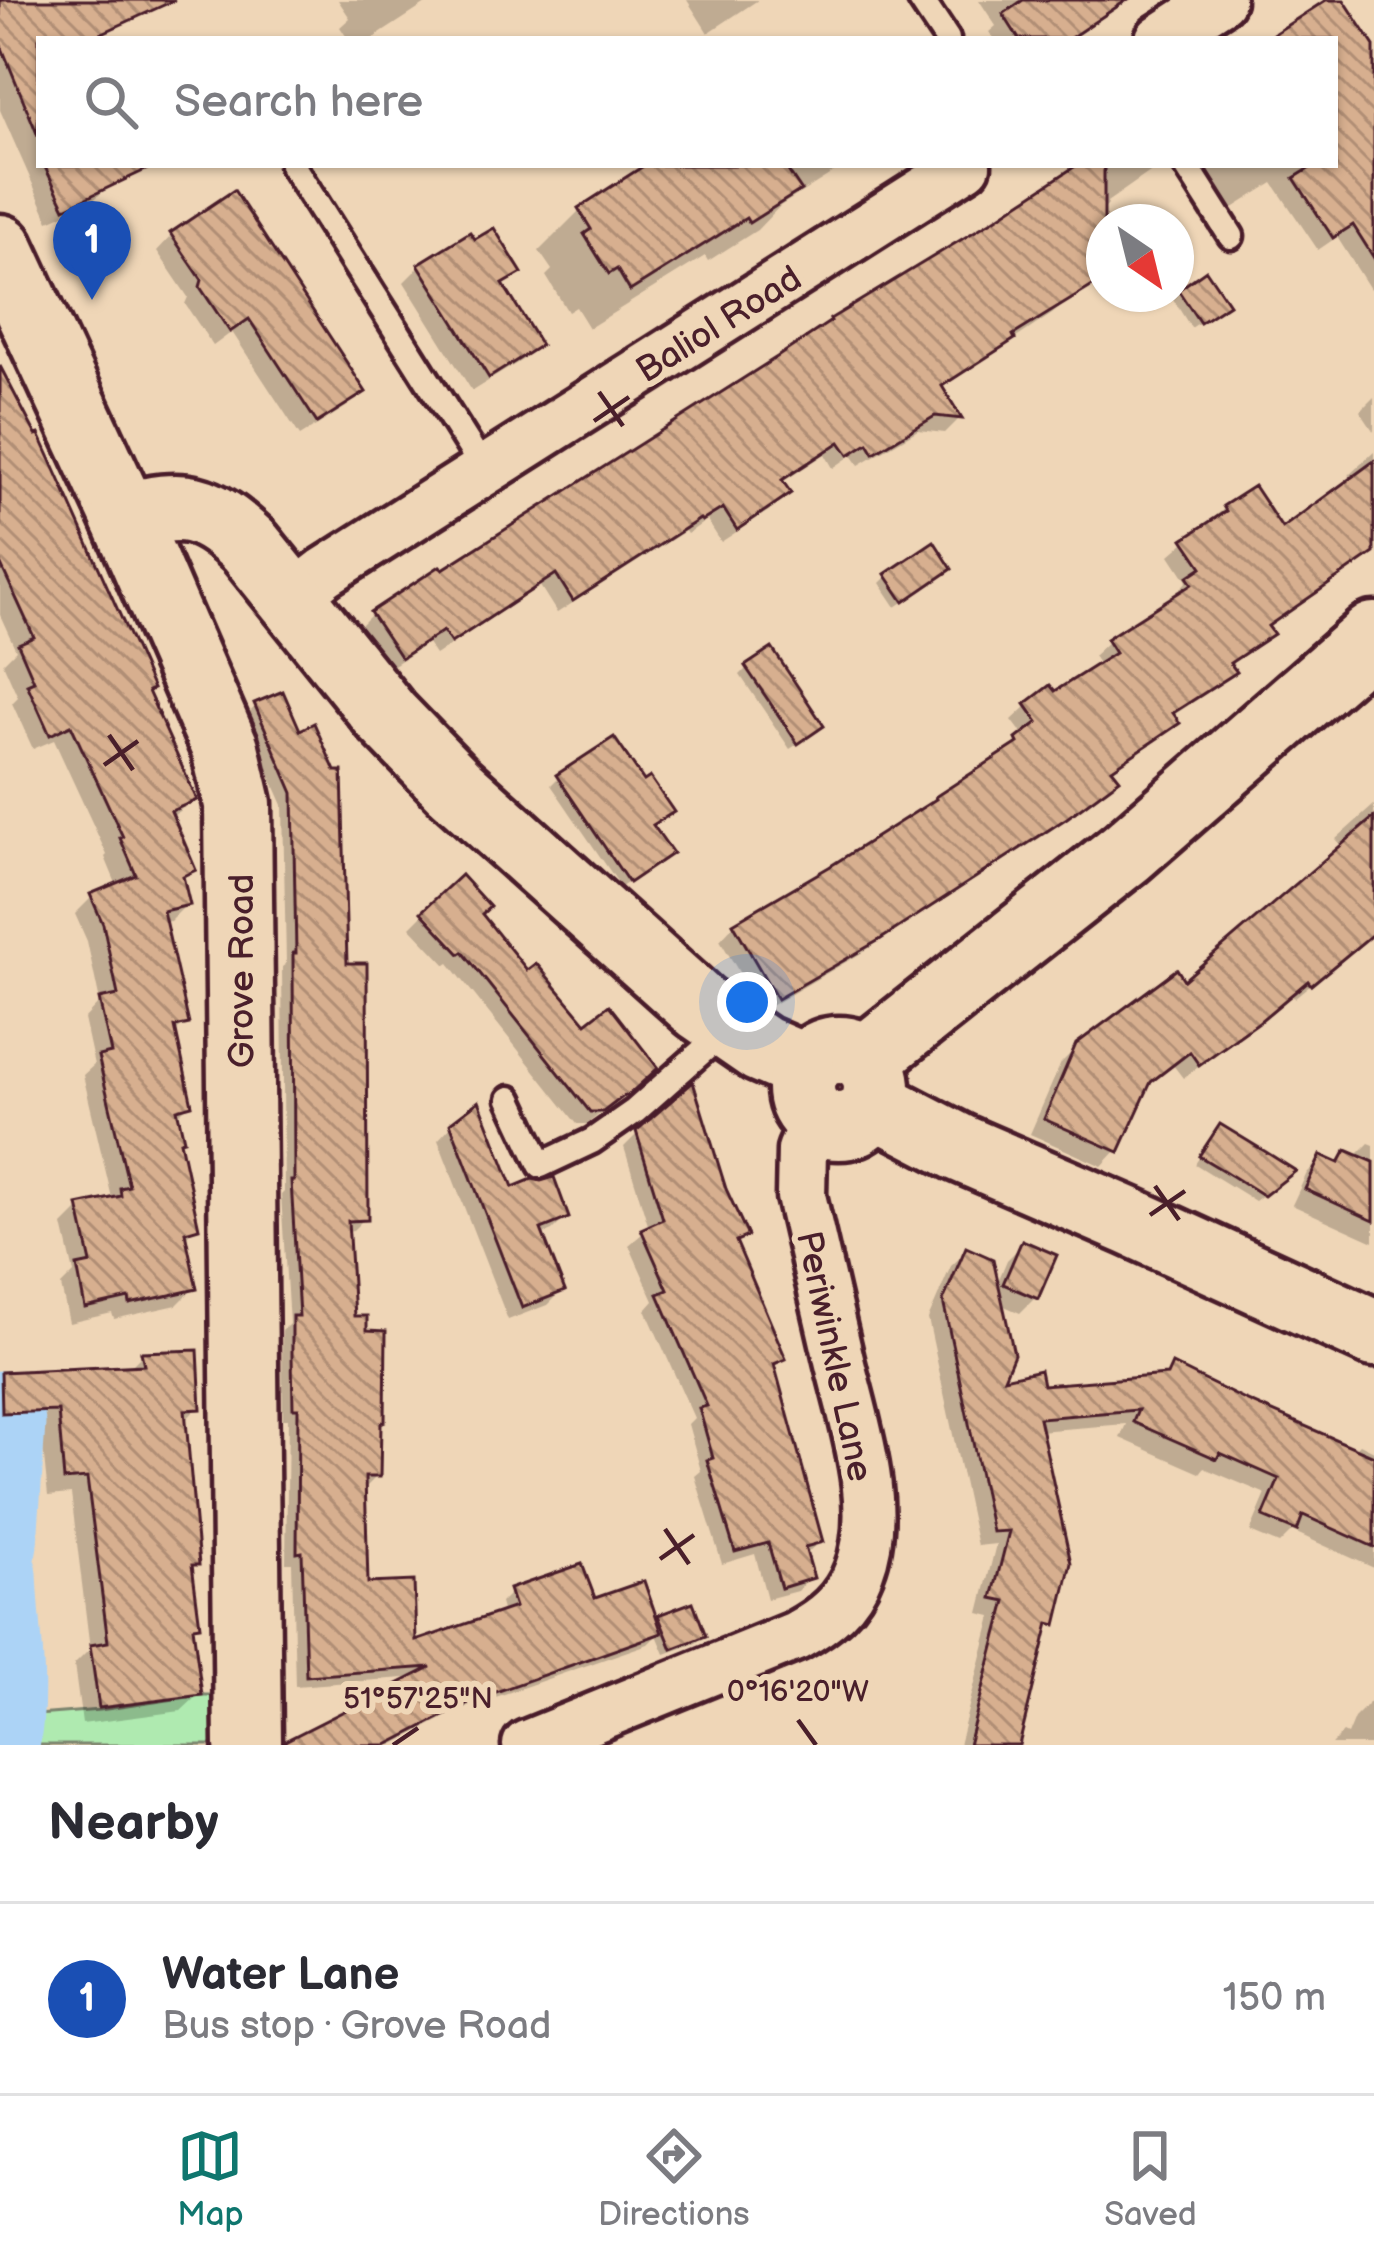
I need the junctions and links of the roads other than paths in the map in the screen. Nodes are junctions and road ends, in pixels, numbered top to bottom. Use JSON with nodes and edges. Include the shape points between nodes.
{"nodes":[{"id":1,"x":921,"y":0,"type":"edge"},
{"id":2,"x":1220,"y":0,"type":"edge"},
{"id":3,"x":944,"y":36,"type":"edge"},
{"id":4,"x":1165,"y":36,"type":"edge"},
{"id":5,"x":294,"y":168,"type":"edge"},
{"id":6,"x":961,"y":168,"type":"edge"},
{"id":7,"x":1188,"y":168,"type":"edge"},
{"id":8,"x":1231,"y":236,"type":"dead end"},
{"id":9,"x":0,"y":248,"type":"edge"},
{"id":10,"x":484,"y":471,"type":"junction"},
{"id":11,"x":124,"y":517,"type":"junction"},
{"id":12,"x":290,"y":599,"type":"junction"},
{"id":13,"x":1374,"y":635,"type":"edge"},
{"id":14,"x":728,"y":1028,"type":"junction"},
{"id":15,"x":840,"y":1088,"type":"junction"},
{"id":16,"x":510,"y":1099,"type":"dead end"},
{"id":17,"x":1374,"y":1333,"type":"edge"},
{"id":18,"x":248,"y":1745,"type":"edge"},
{"id":19,"x":527,"y":1745,"type":"edge"}],
"edges":[{"from":1,"to":3,"type":"lane"},
{"from":2,"to":4,"type":"street"},
{"from":5,"to":10,"type":"lane"},
{"from":6,"to":10,"type":"street","name":"Baliol Road"},
{"from":7,"to":8,"type":"lane"},
{"from":9,"to":11,"type":"street","name":"Grove Road"},
{"from":10,"to":12,"type":"street","name":"Baliol Road"},
{"from":11,"to":12,"type":"street","via":[[204,511],[250,548]]},
{"from":11,"to":18,"type":"street","name":"Grove Road","via":[[225,748],[238,803]]},
{"from":12,"to":14,"type":"street","via":[[453,785]]},
{"from":13,"to":15,"type":"street","via":[[1126,854]]},
{"from":14,"to":15,"type":"street"},
{"from":14,"to":16,"type":"lane","via":[[635,1111],[541,1165]]},
{"from":15,"to":17,"type":"street"},
{"from":15,"to":19,"type":"street","name":"Periwinkle Lane","via":[[802,1150],[801,1196],[866,1474],[860,1570],[838,1607],[796,1636]]}]}
